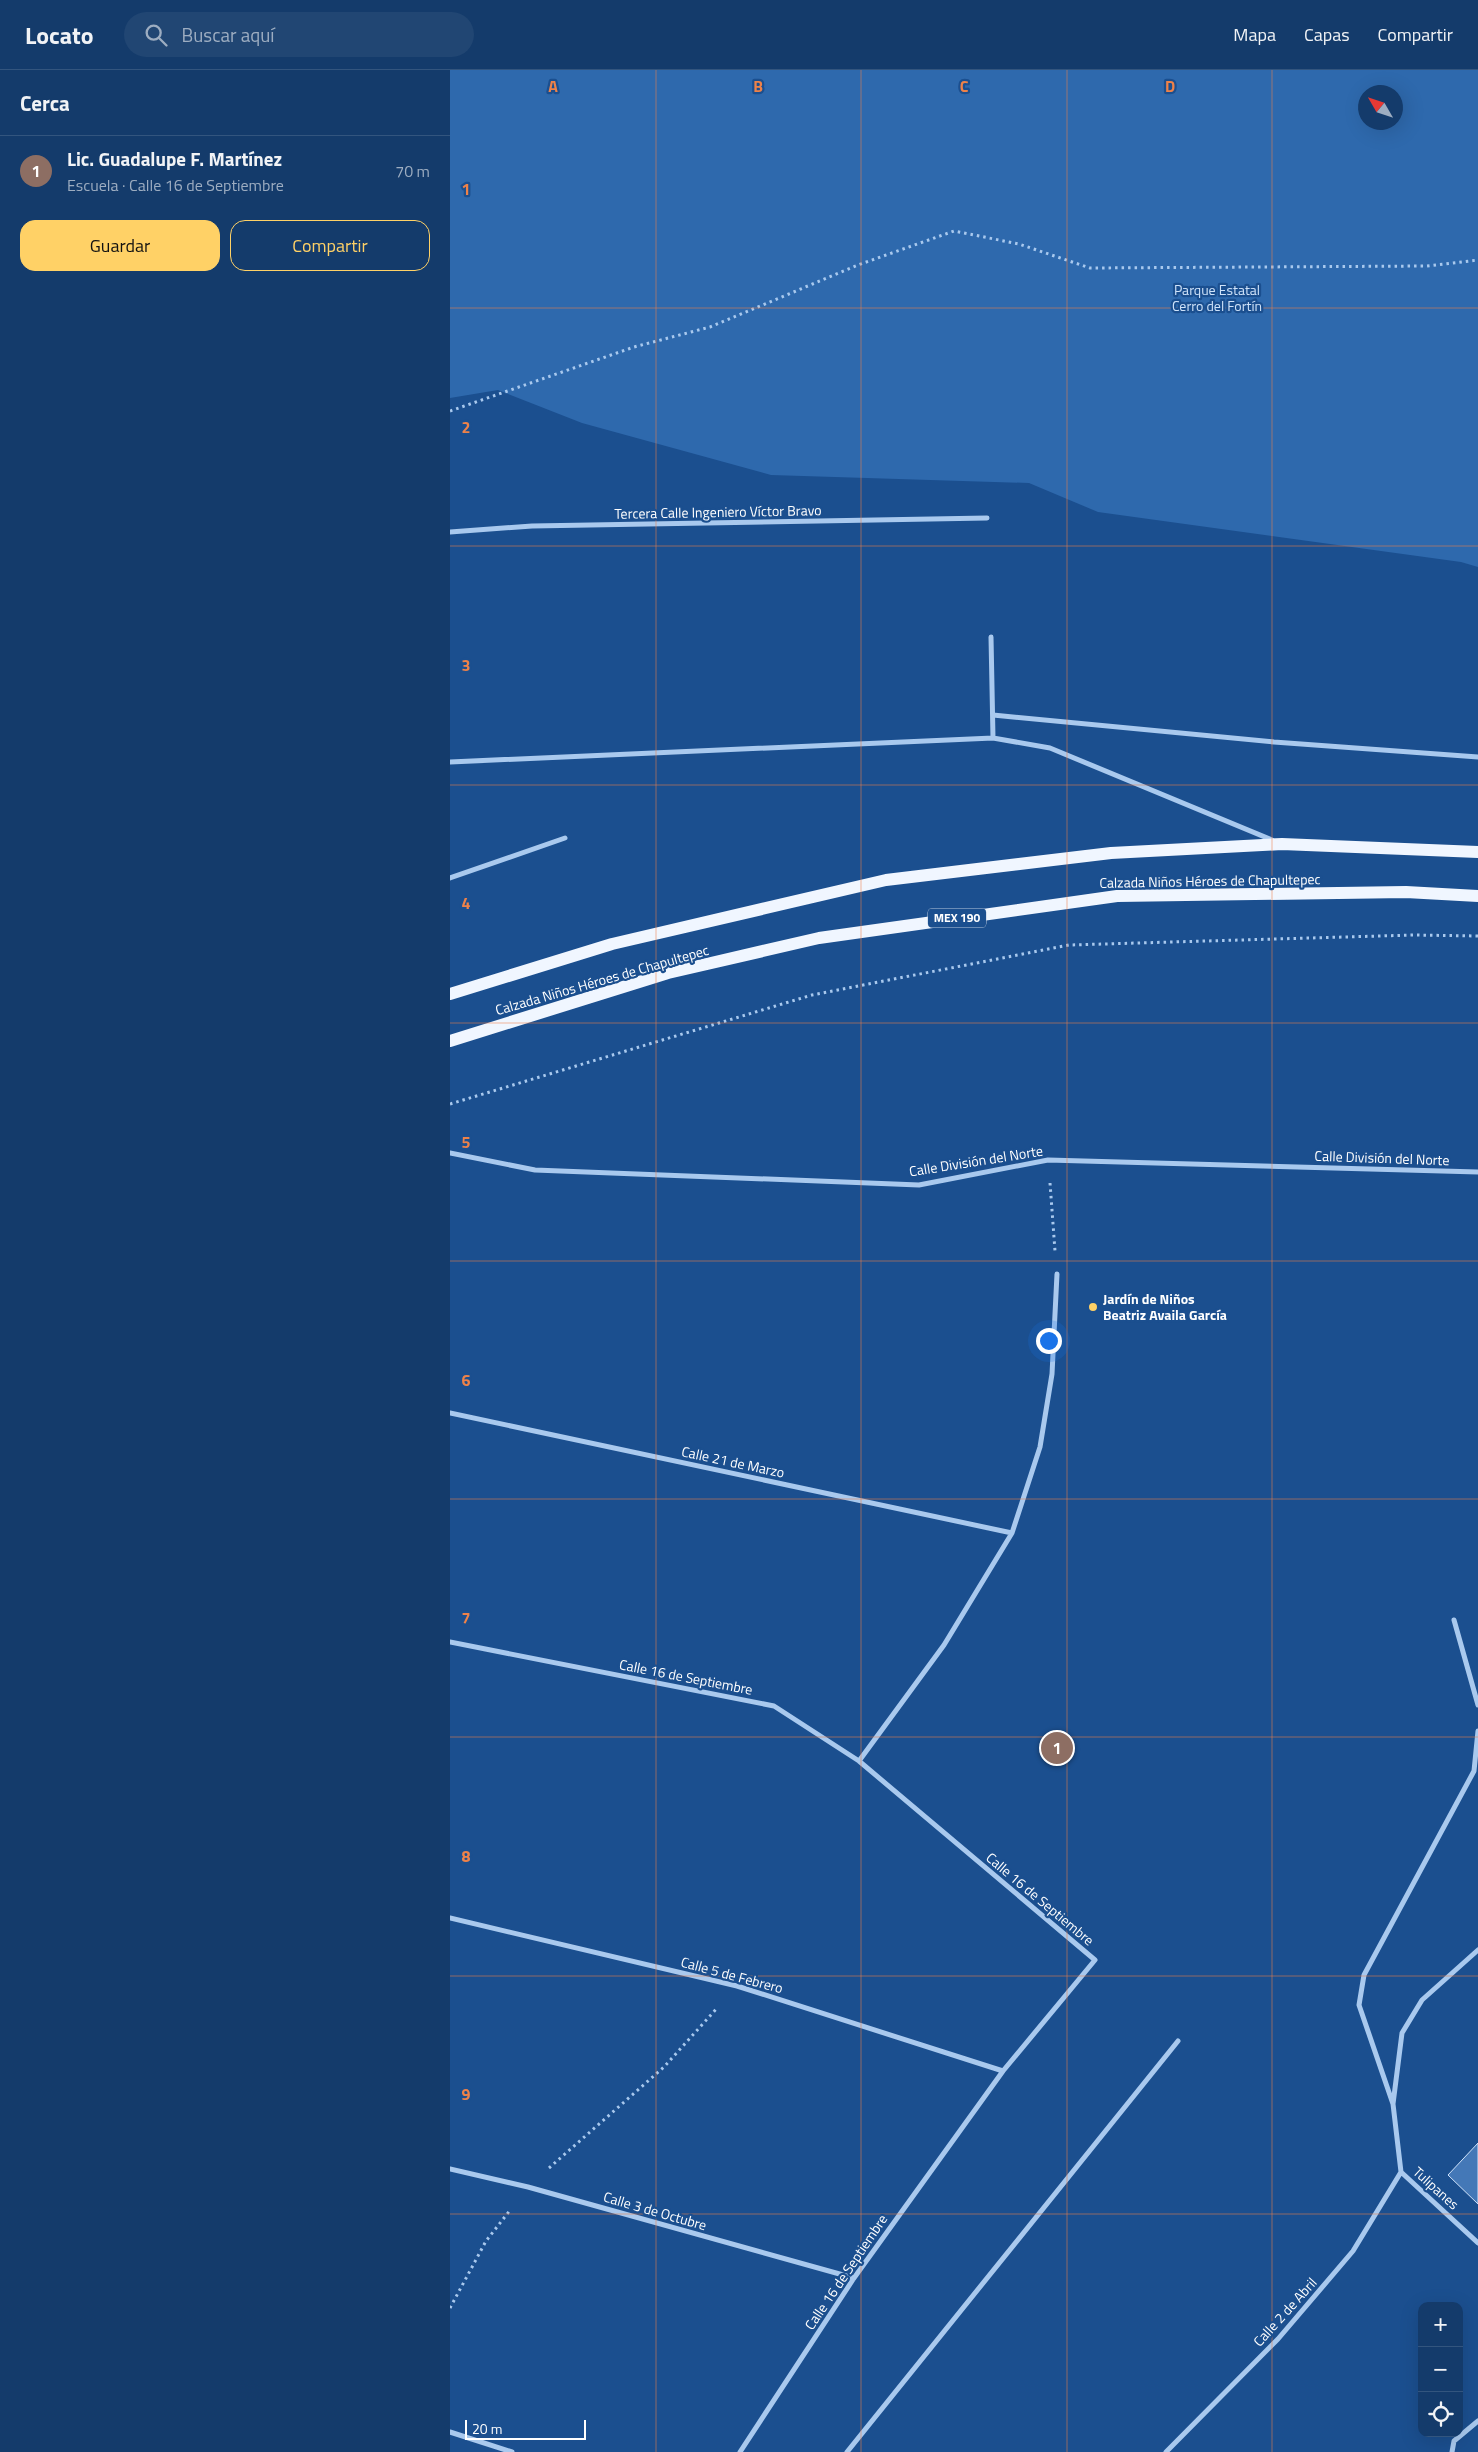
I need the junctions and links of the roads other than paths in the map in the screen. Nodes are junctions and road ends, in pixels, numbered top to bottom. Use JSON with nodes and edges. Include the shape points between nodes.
{"nodes":[{"id":1,"x":988,"y":518,"type":"dead end"},
{"id":2,"x":450,"y":532,"type":"edge"},
{"id":3,"x":992,"y":637,"type":"dead end"},
{"id":4,"x":993,"y":715,"type":"junction"},
{"id":5,"x":993,"y":738,"type":"junction"},
{"id":6,"x":1478,"y":757,"type":"edge"},
{"id":7,"x":450,"y":762,"type":"edge"},
{"id":8,"x":565,"y":838,"type":"dead end"},
{"id":9,"x":1282,"y":844,"type":"junction"},
{"id":10,"x":1478,"y":852,"type":"edge"},
{"id":11,"x":450,"y":878,"type":"edge"},
{"id":12,"x":1478,"y":896,"type":"edge"},
{"id":13,"x":450,"y":994,"type":"edge"},
{"id":14,"x":450,"y":1041,"type":"edge"},
{"id":15,"x":450,"y":1153,"type":"edge"},
{"id":16,"x":1478,"y":1172,"type":"edge"},
{"id":17,"x":1056,"y":1274,"type":"road end"},
{"id":18,"x":450,"y":1412,"type":"edge"},
{"id":19,"x":1012,"y":1533,"type":"junction"},
{"id":20,"x":1454,"y":1620,"type":"dead end"},
{"id":21,"x":450,"y":1642,"type":"edge"},
{"id":22,"x":1478,"y":1705,"type":"edge"},
{"id":23,"x":1478,"y":1731,"type":"edge"},
{"id":24,"x":859,"y":1761,"type":"junction"},
{"id":25,"x":450,"y":1918,"type":"edge"},
{"id":26,"x":1478,"y":1950,"type":"edge"},
{"id":27,"x":1178,"y":2041,"type":"dead end"},
{"id":28,"x":1003,"y":2070,"type":"junction"},
{"id":29,"x":1393,"y":2104,"type":"junction"},
{"id":30,"x":450,"y":2169,"type":"edge"},
{"id":31,"x":1401,"y":2172,"type":"junction"},
{"id":32,"x":1478,"y":2243,"type":"edge"},
{"id":33,"x":854,"y":2278,"type":"junction"},
{"id":34,"x":1478,"y":2421,"type":"edge"},
{"id":35,"x":450,"y":2432,"type":"edge"},
{"id":36,"x":512,"y":2452,"type":"edge"},
{"id":37,"x":740,"y":2452,"type":"edge"},
{"id":38,"x":847,"y":2452,"type":"edge"},
{"id":39,"x":1166,"y":2452,"type":"edge"},
{"id":40,"x":1452,"y":2452,"type":"edge"}],
"edges":[{"from":1,"to":2,"type":"street","name":"Tercera Calle Ingeniero Víctor Bravo","via":[[532,526]]},
{"from":3,"to":4,"type":"street"},
{"from":4,"to":5,"type":"street"},
{"from":4,"to":6,"type":"street","via":[[1274,742]]},
{"from":5,"to":7,"type":"street"},
{"from":5,"to":9,"type":"street","via":[[1050,748]]},
{"from":8,"to":11,"type":"street"},
{"from":9,"to":10,"type":"main road","name":"Calzada Niños Héroes de Chapultepec"},
{"from":9,"to":13,"type":"main road","name":"Calzada Niños Héroes de Chapultepec","via":[[1110,853],[886,880],[612,944]]},
{"from":12,"to":14,"type":"main road","name":"Calzada Niños Héroes de Chapultepec","number":"MEX 190","via":[[1406,892],[1117,896],[857,932],[668,973]]},
{"from":15,"to":16,"type":"street","name":"Calle División del Norte","via":[[535,1170],[919,1185],[1048,1160]]},
{"from":17,"to":19,"type":"street","via":[[1052,1374],[1040,1447]]},
{"from":18,"to":19,"type":"street","name":"Calle 21 de Marzo"},
{"from":19,"to":24,"type":"street","via":[[944,1645]]},
{"from":20,"to":22,"type":"street"},
{"from":21,"to":24,"type":"street","name":"Calle 16 de Septiembre","via":[[774,1706]]},
{"from":23,"to":29,"type":"street","via":[[1474,1771],[1364,1975],[1359,2005]]},
{"from":24,"to":28,"type":"street","name":"Calle 16 de Septiembre","via":[[1095,1960]]},
{"from":25,"to":28,"type":"street","name":"Calle 5 de Febrero","via":[[737,1986]]},
{"from":26,"to":29,"type":"street","via":[[1422,2000],[1402,2033]]},
{"from":27,"to":38,"type":"street"},
{"from":28,"to":33,"type":"street","name":"Calle 16 de Septiembre"},
{"from":29,"to":31,"type":"street"},
{"from":30,"to":33,"type":"street","name":"Calle 3 de Octubre","via":[[528,2187]]},
{"from":31,"to":32,"type":"street","name":"Tulipanes"},
{"from":31,"to":39,"type":"street","name":"Calle 2 de Abril","via":[[1353,2251],[1278,2339]]},
{"from":33,"to":37,"type":"street","name":"Calle 16 de Septiembre"},
{"from":34,"to":40,"type":"street","via":[[1454,2441]]},
{"from":35,"to":36,"type":"street"}]}
